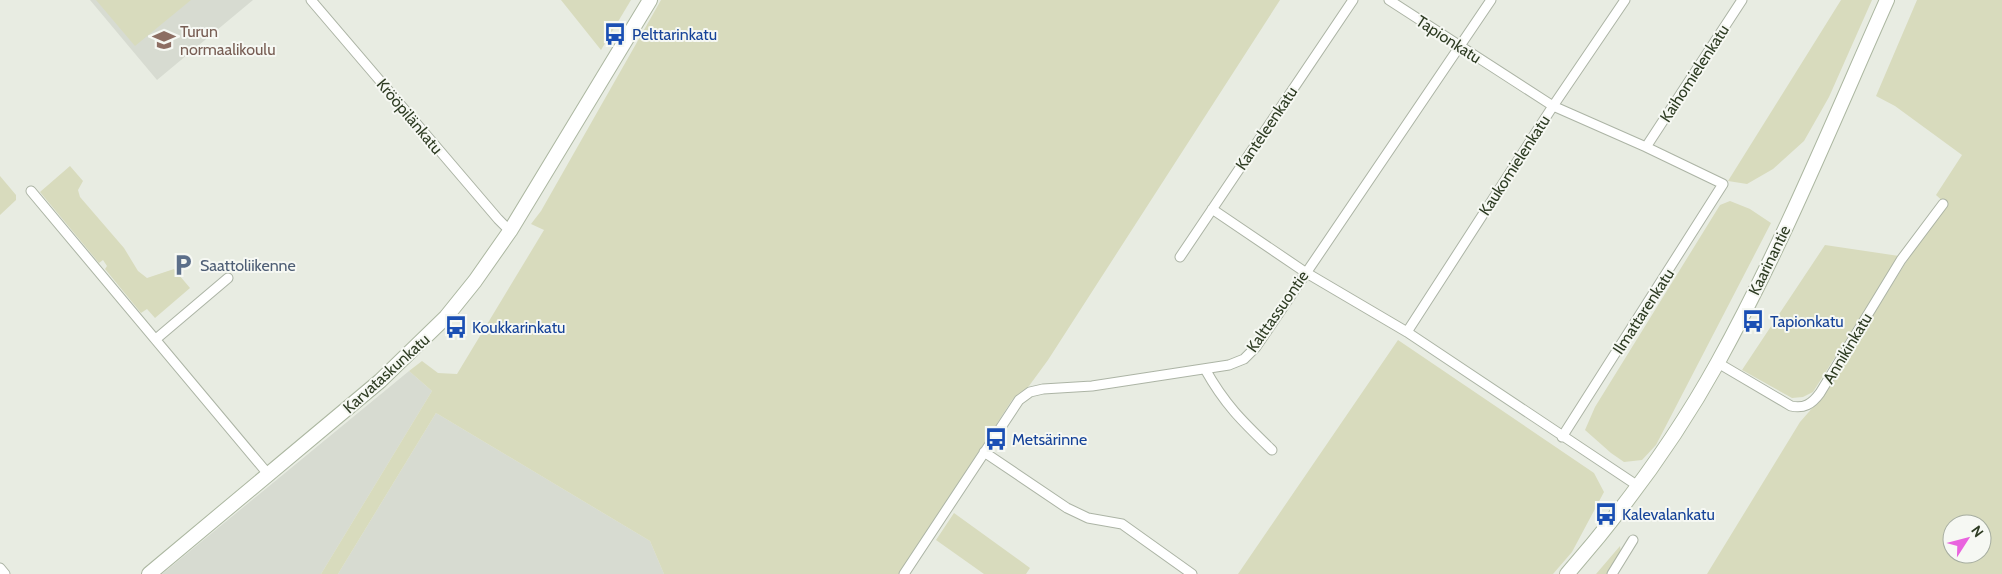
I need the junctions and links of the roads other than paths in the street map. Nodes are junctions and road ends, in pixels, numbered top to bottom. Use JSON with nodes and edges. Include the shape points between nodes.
{"nodes":[{"id":1,"x":311,"y":0,"type":"edge"},
{"id":2,"x":650,"y":0,"type":"edge"},
{"id":3,"x":1353,"y":0,"type":"edge"},
{"id":4,"x":1389,"y":0,"type":"edge"},
{"id":5,"x":1491,"y":0,"type":"edge"},
{"id":6,"x":1625,"y":0,"type":"edge"},
{"id":7,"x":1742,"y":0,"type":"edge"},
{"id":8,"x":1887,"y":0,"type":"edge"},
{"id":9,"x":1459,"y":46,"type":"junction"},
{"id":10,"x":1552,"y":106,"type":"junction"},
{"id":11,"x":1646,"y":147,"type":"junction"},
{"id":12,"x":1723,"y":184,"type":"joint"},
{"id":13,"x":30,"y":191,"type":"dead end"},
{"id":14,"x":1943,"y":204,"type":"dead end"},
{"id":15,"x":1212,"y":210,"type":"junction"},
{"id":16,"x":510,"y":231,"type":"junction"},
{"id":17,"x":1180,"y":256,"type":"dead end"},
{"id":18,"x":1305,"y":272,"type":"junction"},
{"id":19,"x":228,"y":278,"type":"dead end"},
{"id":20,"x":1407,"y":332,"type":"junction"},
{"id":21,"x":156,"y":339,"type":"junction"},
{"id":22,"x":1718,"y":363,"type":"junction"},
{"id":23,"x":1205,"y":369,"type":"junction"},
{"id":24,"x":1562,"y":437,"type":"junction"},
{"id":25,"x":1272,"y":450,"type":"dead end"},
{"id":26,"x":984,"y":452,"type":"junction"},
{"id":27,"x":268,"y":474,"type":"junction"},
{"id":28,"x":1638,"y":486,"type":"junction"},
{"id":29,"x":1633,"y":540,"type":"dead end"},
{"id":30,"x":0,"y":568,"type":"edge"},
{"id":31,"x":5,"y":574,"type":"edge"},
{"id":32,"x":150,"y":574,"type":"edge"},
{"id":33,"x":904,"y":574,"type":"edge"},
{"id":34,"x":1192,"y":574,"type":"edge"},
{"id":35,"x":1567,"y":574,"type":"edge"},
{"id":36,"x":1612,"y":574,"type":"edge"}],
"edges":[{"from":1,"to":16,"type":"street","name":"Krööpilänkatu"},
{"from":2,"to":16,"type":"street","name":"Karvataskunkatu"},
{"from":3,"to":15,"type":"street","name":"Kanteleenkatu"},
{"from":4,"to":9,"type":"street","name":"Tapionkatu"},
{"from":5,"to":9,"type":"street","name":"Kalttassuontie"},
{"from":6,"to":10,"type":"street","name":"Kaukomielenkatu"},
{"from":7,"to":11,"type":"street","name":"Kaihomielenkatu"},
{"from":8,"to":22,"type":"street","name":"Kaarinantie","via":[[1804,186]]},
{"from":9,"to":10,"type":"street","name":"Tapionkatu"},
{"from":9,"to":18,"type":"street","name":"Kalttassuontie"},
{"from":10,"to":11,"type":"street","name":"Tapionkatu"},
{"from":10,"to":20,"type":"street","name":"Kaukomielenkatu"},
{"from":11,"to":12,"type":"street","name":"Tapionkatu"},
{"from":12,"to":24,"type":"street","name":"Ilmattarenkatu"},
{"from":13,"to":21,"type":"street"},
{"from":14,"to":22,"type":"street","name":"Annikinkatu","via":[[1901,260],[1820,394],[1810,404],[1791,406]]},
{"from":15,"to":17,"type":"street","name":"Kanteleenkatu"},
{"from":15,"to":18,"type":"street"},
{"from":16,"to":27,"type":"street","name":"Karvataskunkatu","via":[[475,281],[427,336],[380,381]]},
{"from":18,"to":20,"type":"street"},
{"from":18,"to":23,"type":"street","name":"Kalttassuontie","via":[[1256,347],[1244,359]]},
{"from":19,"to":21,"type":"street"},
{"from":20,"to":24,"type":"street"},
{"from":21,"to":27,"type":"street"},
{"from":22,"to":28,"type":"street","name":"Kaarinantie"},
{"from":23,"to":25,"type":"street","via":[[1237,417]]},
{"from":23,"to":26,"type":"street","name":"Kalttassuontie","via":[[1030,392],[1019,400]]},
{"from":24,"to":28,"type":"street"},
{"from":26,"to":33,"type":"street","name":"Kalttassuontie"},
{"from":26,"to":34,"type":"street","via":[[1068,508],[1088,518],[1122,524]]},
{"from":27,"to":32,"type":"street","name":"Karvataskunkatu"},
{"from":28,"to":35,"type":"street","name":"Kaarinantie"},
{"from":29,"to":36,"type":"street"},
{"from":30,"to":31,"type":"street"}]}
